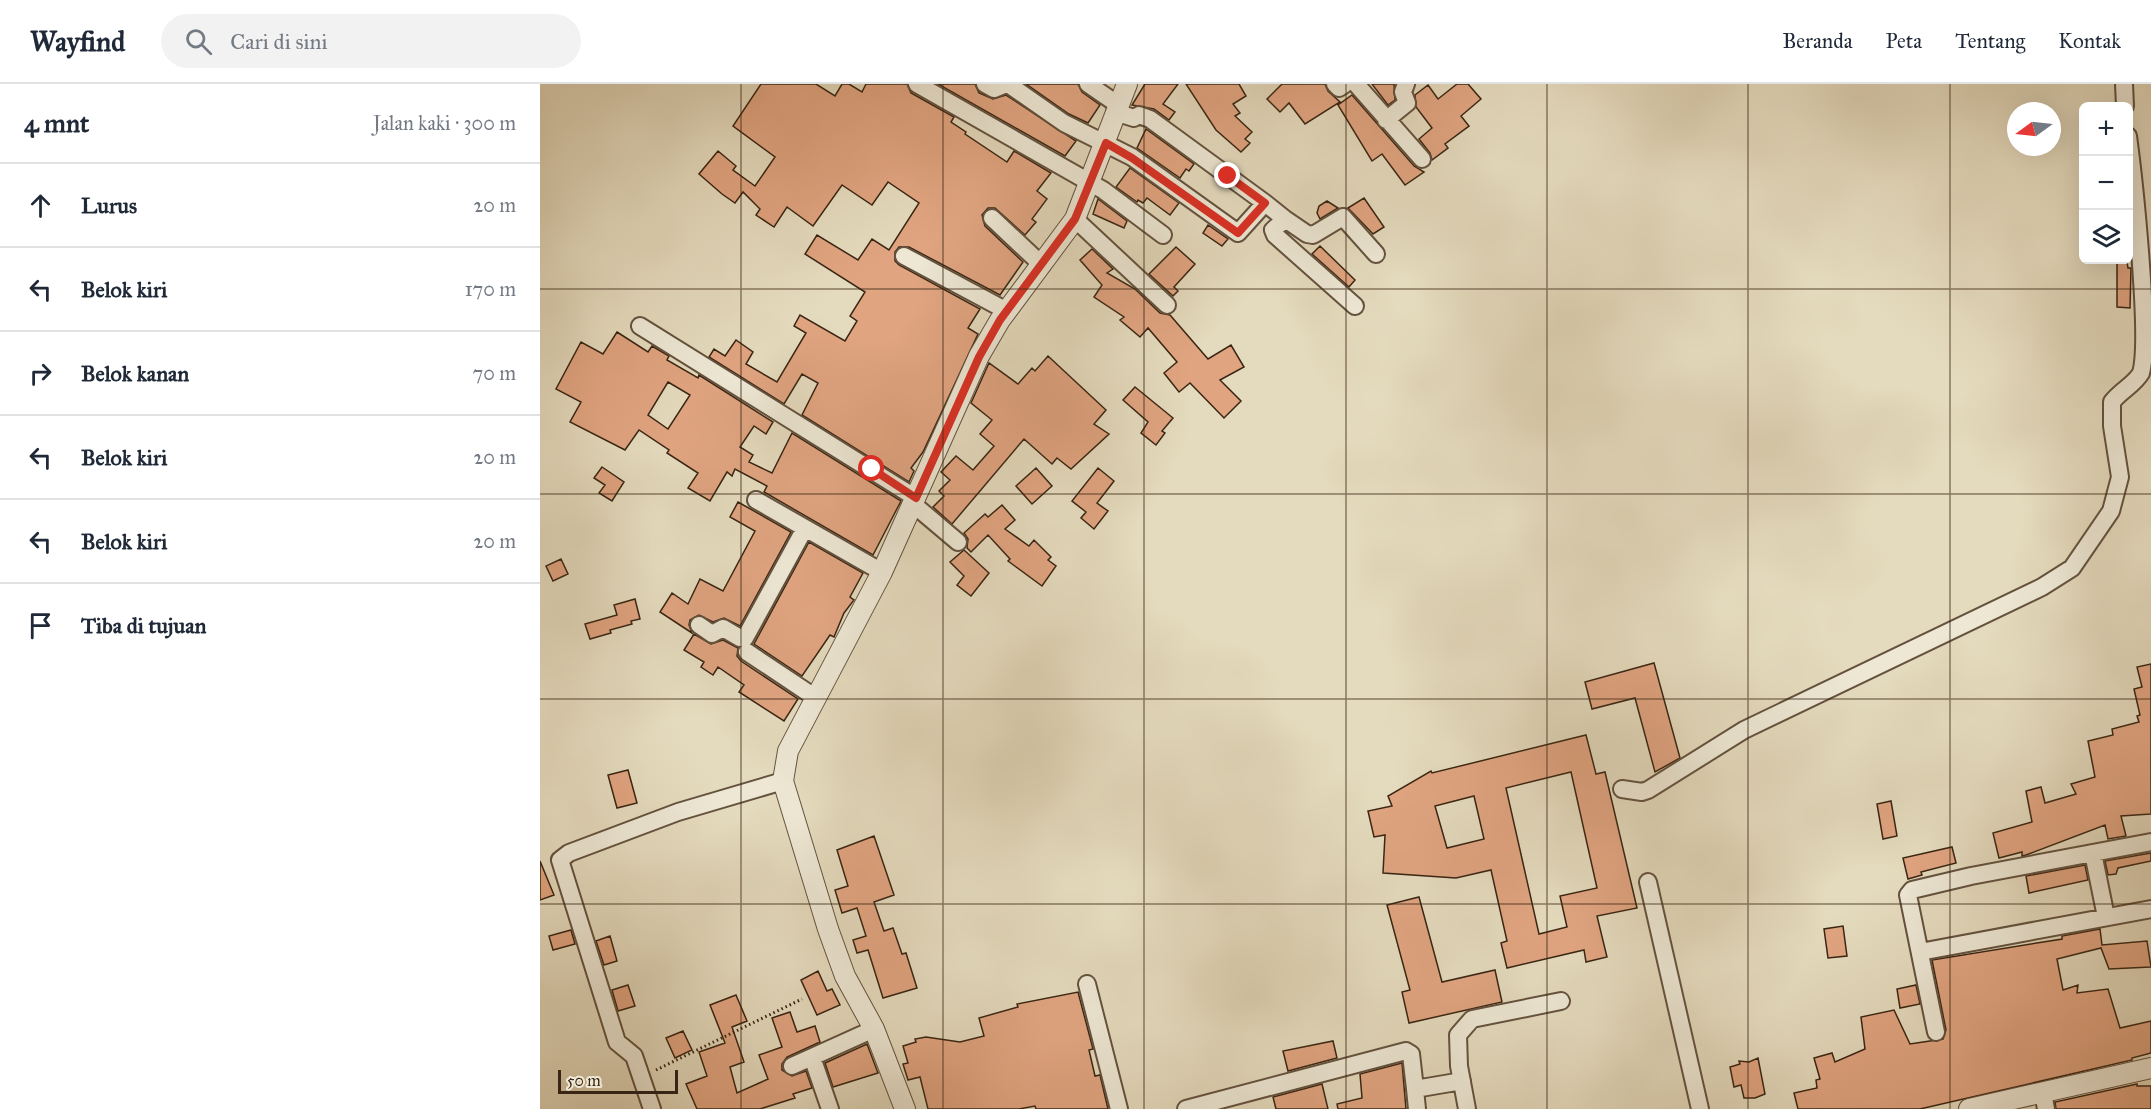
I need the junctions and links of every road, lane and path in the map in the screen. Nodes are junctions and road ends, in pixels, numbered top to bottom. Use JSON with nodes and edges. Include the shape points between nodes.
{"nodes":[{"id":1,"x":917,"y":84,"type":"edge"},
{"id":2,"x":985,"y":84,"type":"edge"},
{"id":3,"x":1007,"y":84,"type":"edge"},
{"id":4,"x":1088,"y":84,"type":"edge"},
{"id":5,"x":1127,"y":84,"type":"edge"},
{"id":6,"x":1335,"y":84,"type":"edge"},
{"id":7,"x":1345,"y":84,"type":"edge"},
{"id":8,"x":1356,"y":84,"type":"edge"},
{"id":9,"x":1406,"y":84,"type":"edge"},
{"id":10,"x":2124,"y":84,"type":"edge"},
{"id":11,"x":2125,"y":102,"type":"edge"},
{"id":12,"x":1122,"y":112,"type":"junction"},
{"id":13,"x":1386,"y":120,"type":"junction"},
{"id":14,"x":1110,"y":146,"type":"junction"},
{"id":15,"x":2130,"y":156,"type":"edge"},
{"id":16,"x":1422,"y":159,"type":"dead end"},
{"id":17,"x":1096,"y":186,"type":"junction"},
{"id":18,"x":1265,"y":203,"type":"junction"},
{"id":19,"x":992,"y":218,"type":"dead end"},
{"id":20,"x":1285,"y":219,"type":"junction"},
{"id":21,"x":1078,"y":221,"type":"junction"},
{"id":22,"x":1163,"y":235,"type":"dead end"},
{"id":23,"x":1376,"y":254,"type":"dead end"},
{"id":24,"x":904,"y":256,"type":"dead end"},
{"id":25,"x":1042,"y":265,"type":"junction"},
{"id":26,"x":1167,"y":304,"type":"dead end"},
{"id":27,"x":1355,"y":306,"type":"dead end"},
{"id":28,"x":1007,"y":311,"type":"junction"},
{"id":29,"x":640,"y":326,"type":"dead end"},
{"id":30,"x":756,"y":500,"type":"dead end"},
{"id":31,"x":919,"y":506,"type":"junction"},
{"id":32,"x":804,"y":530,"type":"junction"},
{"id":33,"x":958,"y":542,"type":"dead end"},
{"id":34,"x":882,"y":572,"type":"junction"},
{"id":35,"x":699,"y":625,"type":"dead end"},
{"id":36,"x":747,"y":652,"type":"dead end"},
{"id":37,"x":816,"y":698,"type":"junction"},
{"id":38,"x":783,"y":781,"type":"junction"},
{"id":39,"x":1622,"y":789,"type":"dead end"},
{"id":40,"x":2151,"y":842,"type":"edge"},
{"id":41,"x":2093,"y":853,"type":"junction"},
{"id":42,"x":1648,"y":882,"type":"dead end"},
{"id":43,"x":2151,"y":909,"type":"edge"},
{"id":44,"x":2106,"y":917,"type":"junction"},
{"id":45,"x":1920,"y":952,"type":"junction"},
{"id":46,"x":1087,"y":984,"type":"dead end"},
{"id":47,"x":802,"y":999,"type":"dead end"},
{"id":48,"x":1561,"y":1001,"type":"dead end"},
{"id":49,"x":874,"y":1029,"type":"junction"},
{"id":50,"x":1936,"y":1032,"type":"dead end"},
{"id":51,"x":812,"y":1057,"type":"junction"},
{"id":52,"x":792,"y":1066,"type":"dead end"},
{"id":53,"x":2151,"y":1068,"type":"edge"},
{"id":54,"x":642,"y":1077,"type":"junction"},
{"id":55,"x":1462,"y":1081,"type":"junction"},
{"id":56,"x":1415,"y":1089,"type":"junction"},
{"id":57,"x":2045,"y":1101,"type":"edge"},
{"id":58,"x":652,"y":1109,"type":"edge"},
{"id":59,"x":830,"y":1109,"type":"edge"},
{"id":60,"x":905,"y":1109,"type":"edge"},
{"id":61,"x":1119,"y":1109,"type":"edge"},
{"id":62,"x":1186,"y":1109,"type":"edge"},
{"id":63,"x":1417,"y":1109,"type":"edge"},
{"id":64,"x":1467,"y":1109,"type":"edge"},
{"id":65,"x":1700,"y":1109,"type":"edge"},
{"id":66,"x":1969,"y":1109,"type":"edge"}],
"edges":[{"from":1,"to":17,"type":"street"},
{"from":2,"to":3,"type":"street","via":[[994,89]]},
{"from":3,"to":14,"type":"street","via":[[1064,123]]},
{"from":4,"to":12,"type":"street"},
{"from":5,"to":12,"type":"street"},
{"from":6,"to":7,"type":"street","via":[[1339,88]]},
{"from":8,"to":13,"type":"street"},
{"from":9,"to":13,"type":"street","via":[[1403,92],[1407,103]]},
{"from":10,"to":11,"type":"street"},
{"from":12,"to":14,"type":"street"},
{"from":12,"to":18,"type":"street","via":[[1150,119]]},
{"from":13,"to":16,"type":"street"},
{"from":14,"to":17,"type":"street"},
{"from":14,"to":18,"type":"street","via":[[1238,233]]},
{"from":15,"to":39,"type":"street","via":[[2145,287],[2146,354],[2137,379],[2112,402],[2120,477],[2110,511],[2072,568],[2042,587],[1743,730],[1648,790]]},
{"from":17,"to":21,"type":"street"},
{"from":17,"to":22,"type":"street"},
{"from":18,"to":20,"type":"street"},
{"from":19,"to":25,"type":"street"},
{"from":20,"to":23,"type":"street","via":[[1313,235],[1343,217]]},
{"from":20,"to":27,"type":"street","via":[[1273,230],[1275,235]]},
{"from":21,"to":25,"type":"street"},
{"from":21,"to":26,"type":"street"},
{"from":24,"to":28,"type":"street"},
{"from":25,"to":28,"type":"street"},
{"from":28,"to":31,"type":"street","via":[[979,357]]},
{"from":29,"to":31,"type":"street"},
{"from":30,"to":32,"type":"street"},
{"from":31,"to":33,"type":"street"},
{"from":31,"to":34,"type":"street"},
{"from":32,"to":34,"type":"street"},
{"from":32,"to":35,"type":"street","via":[[745,638],[723,628],[712,634]]},
{"from":34,"to":37,"type":"street"},
{"from":36,"to":37,"type":"street"},
{"from":37,"to":38,"type":"street","via":[[788,751]]},
{"from":38,"to":49,"type":"street","via":[[838,957]]},
{"from":38,"to":54,"type":"street","via":[[678,812],[568,853],[561,860],[617,1042],[633,1053]]},
{"from":40,"to":41,"type":"street"},
{"from":41,"to":44,"type":"street"},
{"from":41,"to":45,"type":"street","via":[[1912,890],[1908,895]]},
{"from":42,"to":65,"type":"street"},
{"from":43,"to":44,"type":"street"},
{"from":44,"to":45,"type":"street"},
{"from":45,"to":50,"type":"street"},
{"from":46,"to":61,"type":"street"},
{"from":47,"to":54,"type":"path"},
{"from":48,"to":55,"type":"street","via":[[1472,1019],[1458,1035]]},
{"from":49,"to":51,"type":"street"},
{"from":49,"to":60,"type":"street"},
{"from":51,"to":52,"type":"street"},
{"from":51,"to":59,"type":"street"},
{"from":53,"to":57,"type":"street"},
{"from":54,"to":58,"type":"street"},
{"from":55,"to":56,"type":"street"},
{"from":55,"to":64,"type":"street"},
{"from":56,"to":62,"type":"street","via":[[1411,1054],[1406,1052]]},
{"from":56,"to":63,"type":"street"},
{"from":57,"to":66,"type":"street"}]}
